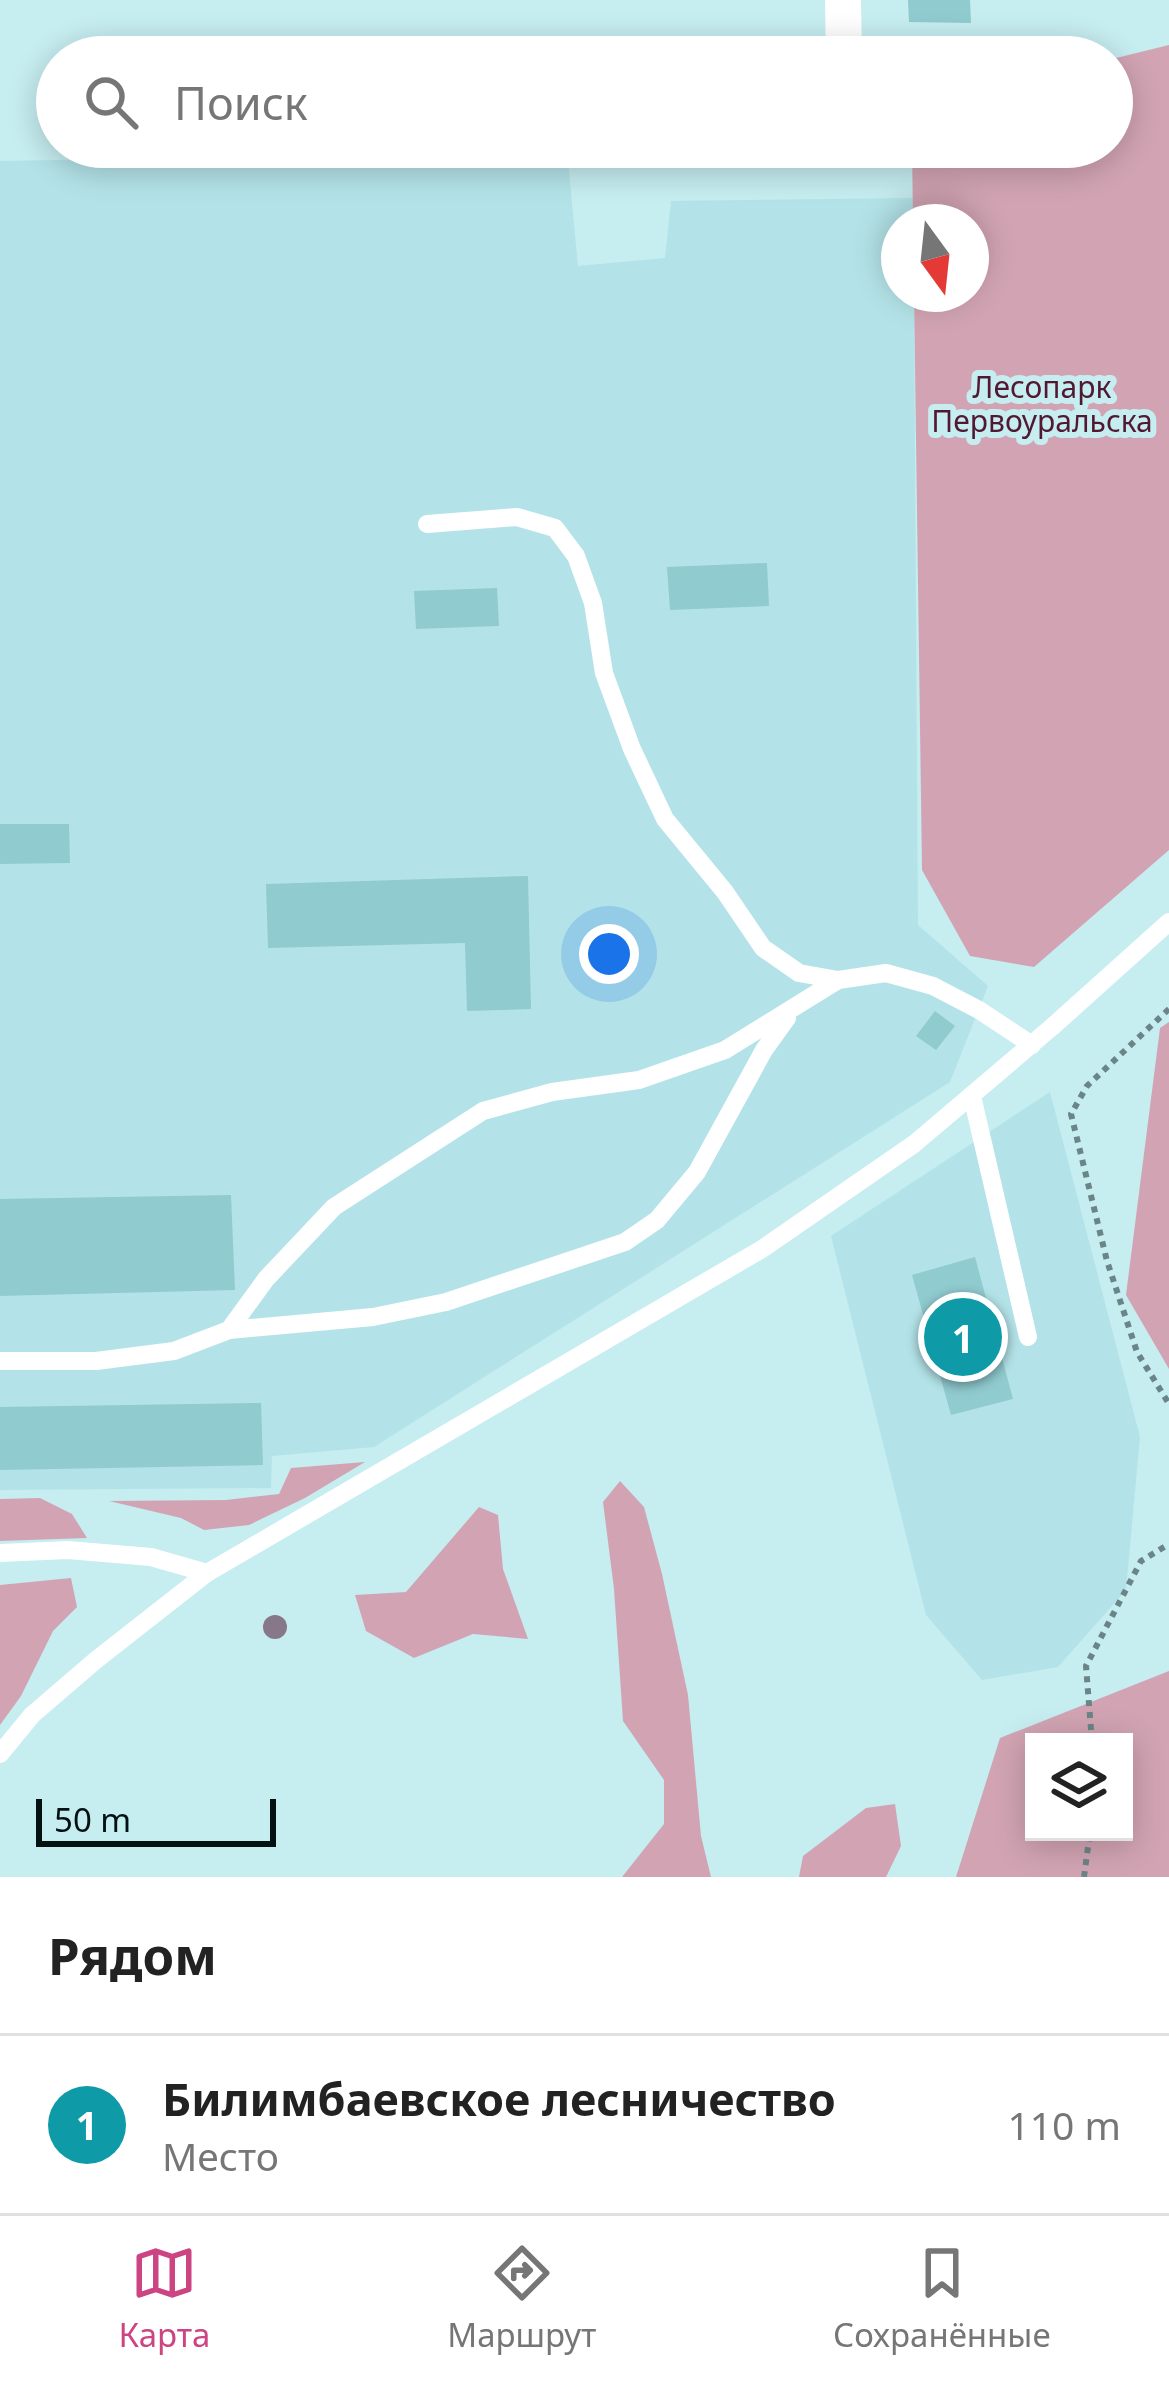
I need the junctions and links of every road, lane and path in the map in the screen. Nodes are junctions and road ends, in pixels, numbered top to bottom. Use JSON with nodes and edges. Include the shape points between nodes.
{"nodes":[{"id":1,"x":843,"y":0,"type":"edge"},
{"id":2,"x":844,"y":36,"type":"edge"},
{"id":3,"x":427,"y":524,"type":"dead end"},
{"id":4,"x":1169,"y":922,"type":"edge"},
{"id":5,"x":838,"y":980,"type":"junction"},
{"id":6,"x":1169,"y":1009,"type":"edge"},
{"id":7,"x":794,"y":1010,"type":"junction"},
{"id":8,"x":1032,"y":1045,"type":"junction"},
{"id":9,"x":972,"y":1096,"type":"junction"},
{"id":10,"x":230,"y":1330,"type":"junction"},
{"id":11,"x":1028,"y":1337,"type":"dead end"},
{"id":12,"x":0,"y":1360,"type":"edge"},
{"id":13,"x":1169,"y":1404,"type":"edge"},
{"id":14,"x":1169,"y":1544,"type":"edge"},
{"id":15,"x":0,"y":1553,"type":"edge"},
{"id":16,"x":207,"y":1573,"type":"junction"},
{"id":17,"x":1091,"y":1733,"type":"edge"},
{"id":18,"x":0,"y":1754,"type":"edge"},
{"id":19,"x":1089,"y":1841,"type":"edge"},
{"id":20,"x":1084,"y":1877,"type":"edge"}],
"edges":[{"from":1,"to":2,"type":"street"},
{"from":3,"to":5,"type":"lane","via":[[517,517],[555,528],[576,556],[604,673],[665,819],[763,948],[799,973]]},
{"from":4,"to":8,"type":"lane"},
{"from":5,"to":7,"type":"lane"},
{"from":5,"to":8,"type":"lane","via":[[886,973],[933,986]]},
{"from":6,"to":13,"type":"path","via":[[1087,1086],[1071,1114],[1137,1352]]},
{"from":7,"to":10,"type":"lane","via":[[725,1050],[639,1080],[483,1111],[334,1208]]},
{"from":7,"to":10,"type":"lane","via":[[698,1172],[657,1220],[625,1242],[446,1302]]},
{"from":8,"to":9,"type":"lane"},
{"from":9,"to":11,"type":"lane"},
{"from":9,"to":16,"type":"lane","via":[[762,1249]]},
{"from":10,"to":12,"type":"lane","via":[[174,1351]]},
{"from":14,"to":17,"type":"path","via":[[1141,1561],[1086,1666]]},
{"from":15,"to":16,"type":"lane","via":[[151,1557]]},
{"from":16,"to":18,"type":"lane","via":[[32,1715]]},
{"from":19,"to":20,"type":"path"}]}
